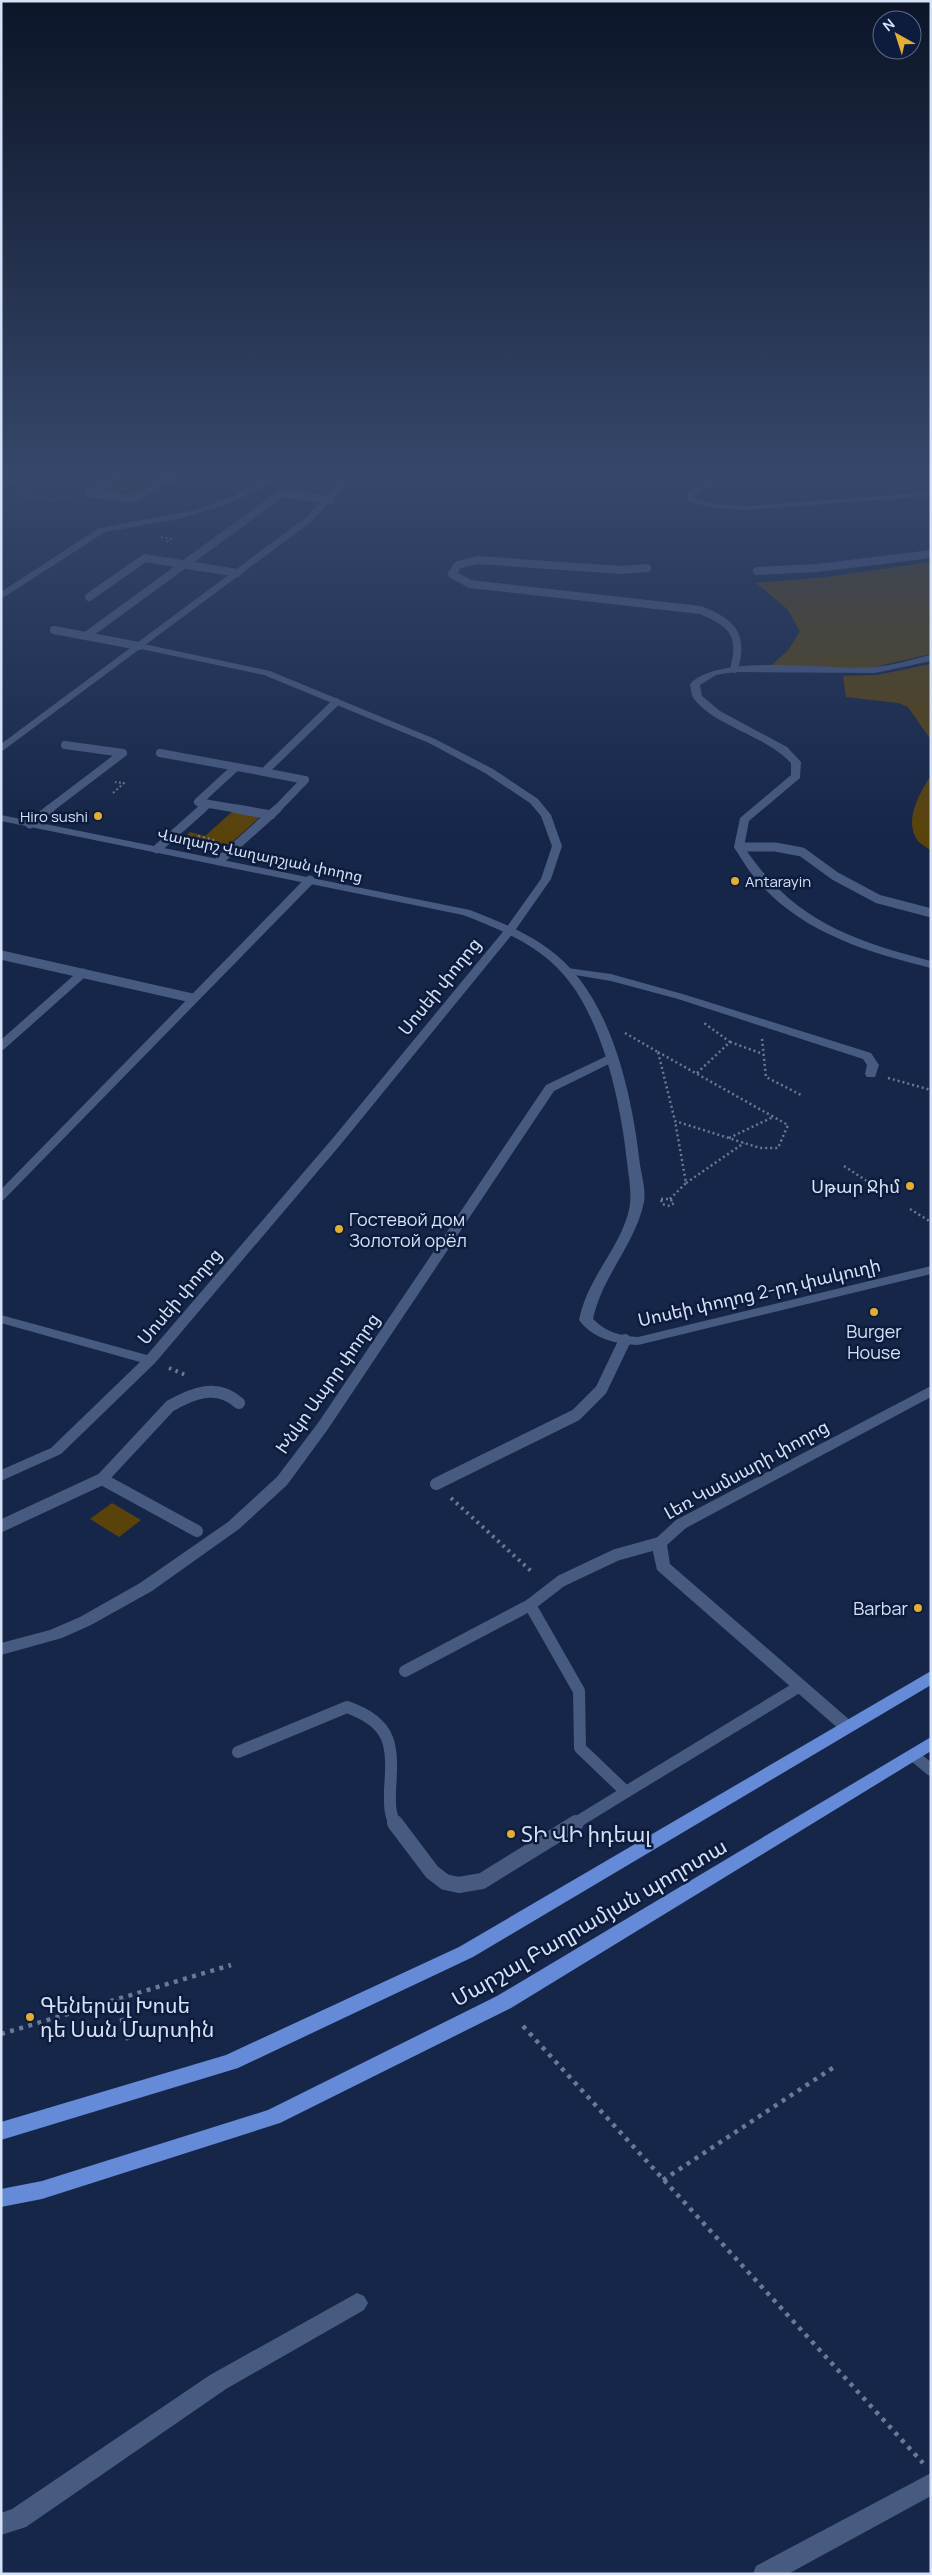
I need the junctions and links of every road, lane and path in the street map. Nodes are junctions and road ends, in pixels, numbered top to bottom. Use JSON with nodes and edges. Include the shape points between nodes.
{"nodes":[{"id":1,"x":93,"y":594,"type":"edge"},
{"id":2,"x":142,"y":594,"type":"edge"},
{"id":3,"x":209,"y":594,"type":"edge"},
{"id":4,"x":560,"y":594,"type":"edge"},
{"id":5,"x":89,"y":597,"type":"dead end"},
{"id":6,"x":54,"y":630,"type":"dead end"},
{"id":7,"x":86,"y":636,"type":"junction"},
{"id":8,"x":139,"y":646,"type":"junction"},
{"id":9,"x":931,"y":658,"type":"edge"},
{"id":10,"x":734,"y":669,"type":"junction"},
{"id":11,"x":336,"y":702,"type":"junction"},
{"id":12,"x":65,"y":745,"type":"dead end"},
{"id":13,"x":1,"y":749,"type":"edge"},
{"id":14,"x":160,"y":753,"type":"dead end"},
{"id":15,"x":236,"y":767,"type":"junction"},
{"id":16,"x":264,"y":772,"type":"junction"},
{"id":17,"x":208,"y":804,"type":"junction"},
{"id":18,"x":271,"y":815,"type":"junction"},
{"id":19,"x":1,"y":818,"type":"edge"},
{"id":20,"x":30,"y":824,"type":"junction"},
{"id":21,"x":739,"y":847,"type":"junction"},
{"id":22,"x":157,"y":849,"type":"junction"},
{"id":23,"x":219,"y":861,"type":"junction"},
{"id":24,"x":310,"y":880,"type":"junction"},
{"id":25,"x":931,"y":913,"type":"edge"},
{"id":26,"x":510,"y":930,"type":"junction"},
{"id":27,"x":1,"y":955,"type":"edge"},
{"id":28,"x":931,"y":965,"type":"edge"},
{"id":29,"x":567,"y":971,"type":"junction"},
{"id":30,"x":83,"y":973,"type":"junction"},
{"id":31,"x":192,"y":998,"type":"junction"},
{"id":32,"x":700,"y":1021,"type":"dead end"},
{"id":33,"x":618,"y":1029,"type":"dead end"},
{"id":34,"x":762,"y":1037,"type":"dead end"},
{"id":35,"x":730,"y":1042,"type":"junction"},
{"id":36,"x":1,"y":1046,"type":"edge"},
{"id":37,"x":658,"y":1051,"type":"junction"},
{"id":38,"x":763,"y":1054,"type":"junction"},
{"id":39,"x":611,"y":1058,"type":"junction"},
{"id":40,"x":697,"y":1072,"type":"junction"},
{"id":41,"x":871,"y":1074,"type":"joint"},
{"id":42,"x":931,"y":1090,"type":"edge"},
{"id":43,"x":803,"y":1096,"type":"dead end"},
{"id":44,"x":773,"y":1117,"type":"junction"},
{"id":45,"x":675,"y":1121,"type":"junction"},
{"id":46,"x":728,"y":1138,"type":"junction"},
{"id":47,"x":744,"y":1143,"type":"junction"},
{"id":48,"x":844,"y":1166,"type":"dead end"},
{"id":49,"x":686,"y":1184,"type":"junction"},
{"id":50,"x":873,"y":1185,"type":"dead end"},
{"id":51,"x":1,"y":1196,"type":"edge"},
{"id":52,"x":670,"y":1199,"type":"dead end"},
{"id":53,"x":910,"y":1209,"type":"dead end"},
{"id":54,"x":931,"y":1222,"type":"edge"},
{"id":55,"x":931,"y":1270,"type":"edge"},
{"id":56,"x":1,"y":1320,"type":"edge"},
{"id":57,"x":625,"y":1340,"type":"junction"},
{"id":58,"x":150,"y":1360,"type":"junction"},
{"id":59,"x":931,"y":1391,"type":"edge"},
{"id":60,"x":239,"y":1403,"type":"dead end"},
{"id":61,"x":2,"y":1474,"type":"edge"},
{"id":62,"x":102,"y":1478,"type":"junction"},
{"id":63,"x":436,"y":1484,"type":"joint"},
{"id":64,"x":1,"y":1526,"type":"edge"},
{"id":65,"x":197,"y":1531,"type":"dead end"},
{"id":66,"x":659,"y":1543,"type":"junction"},
{"id":67,"x":532,"y":1572,"type":"dead end"},
{"id":68,"x":530,"y":1605,"type":"junction"},
{"id":69,"x":1,"y":1649,"type":"edge"},
{"id":70,"x":405,"y":1671,"type":"dead end"},
{"id":71,"x":931,"y":1677,"type":"edge"},
{"id":72,"x":800,"y":1686,"type":"junction"},
{"id":73,"x":846,"y":1726,"type":"junction"},
{"id":74,"x":931,"y":1743,"type":"edge"},
{"id":75,"x":238,"y":1752,"type":"dead end"},
{"id":76,"x":913,"y":1755,"type":"junction"},
{"id":77,"x":931,"y":1770,"type":"edge"},
{"id":78,"x":626,"y":1792,"type":"junction"},
{"id":79,"x":231,"y":1965,"type":"dead end"},
{"id":80,"x":116,"y":2000,"type":"junction"},
{"id":81,"x":523,"y":2026,"type":"dead end"},
{"id":82,"x":1,"y":2034,"type":"edge"},
{"id":83,"x":129,"y":2042,"type":"dead end"},
{"id":84,"x":834,"y":2067,"type":"dead end"},
{"id":85,"x":1,"y":2131,"type":"edge"},
{"id":86,"x":664,"y":2180,"type":"junction"},
{"id":87,"x":1,"y":2198,"type":"edge"},
{"id":88,"x":357,"y":2303,"type":"dead end"},
{"id":89,"x":931,"y":2471,"type":"edge"},
{"id":90,"x":931,"y":2484,"type":"edge"},
{"id":91,"x":1,"y":2524,"type":"edge"},
{"id":92,"x":764,"y":2574,"type":"edge"}],
"edges":[{"from":1,"to":5,"type":"lane"},
{"from":2,"to":7,"type":"lane"},
{"from":3,"to":8,"type":"street"},
{"from":4,"to":10,"type":"lane","via":[[700,610],[718,616],[730,628],[739,645]]},
{"from":6,"to":7,"type":"lane"},
{"from":7,"to":8,"type":"lane"},
{"from":8,"to":11,"type":"street","name":"Սոսեի փողոց","via":[[267,673]]},
{"from":8,"to":13,"type":"street"},
{"from":9,"to":10,"type":"street","via":[[875,670]]},
{"from":10,"to":21,"type":"street","via":[[713,673],[695,684],[698,697],[717,713],[784,750],[796,762],[796,776],[744,820]]},
{"from":11,"to":16,"type":"lane"},
{"from":11,"to":26,"type":"street","name":"Սոսեի փողոց","via":[[432,741],[489,771],[534,801],[546,815],[557,846],[552,863],[546,880]]},
{"from":12,"to":20,"type":"lane","via":[[123,753]]},
{"from":14,"to":15,"type":"lane"},
{"from":15,"to":16,"type":"lane"},
{"from":15,"to":17,"type":"lane","via":[[198,802]]},
{"from":16,"to":18,"type":"lane","via":[[305,780]]},
{"from":17,"to":18,"type":"lane"},
{"from":17,"to":22,"type":"lane"},
{"from":18,"to":23,"type":"lane"},
{"from":19,"to":20,"type":"street","name":"Վաղարշ Վաղարշյան փողոց"},
{"from":20,"to":22,"type":"street","name":"Վաղարշ Վաղարշյան փողոց"},
{"from":21,"to":25,"type":"lane","via":[[802,852],[835,876],[878,899]]},
{"from":21,"to":28,"type":"street","via":[[764,882],[828,931],[871,949]]},
{"from":22,"to":23,"type":"street","name":"Վաղարշ Վաղարշյան փողոց"},
{"from":23,"to":24,"type":"street","name":"Վաղարշ Վաղարշյան փողոց"},
{"from":24,"to":26,"type":"street","name":"Վաղարշ Վաղարշյան փողոց","via":[[466,912]]},
{"from":24,"to":31,"type":"lane"},
{"from":26,"to":29,"type":"street","name":"Սոսեի փողոց 2-րդ փակուղի"},
{"from":26,"to":58,"type":"street","name":"Սոսեի փողոց","via":[[337,1141]]},
{"from":27,"to":30,"type":"lane"},
{"from":29,"to":39,"type":"street","name":"Սոսեի փողոց 2-րդ փակուղի","via":[[596,1021]]},
{"from":29,"to":41,"type":"street","name":"Սոսեի փողոց 2-րդ փակուղի","via":[[659,990],[789,1029],[867,1056],[873,1065]]},
{"from":30,"to":31,"type":"lane"},
{"from":30,"to":36,"type":"lane"},
{"from":31,"to":51,"type":"lane"},
{"from":32,"to":35,"type":"path"},
{"from":33,"to":37,"type":"path"},
{"from":34,"to":38,"type":"path"},
{"from":35,"to":38,"type":"path"},
{"from":35,"to":40,"type":"path"},
{"from":37,"to":40,"type":"path"},
{"from":37,"to":45,"type":"path"},
{"from":38,"to":43,"type":"path","via":[[766,1077]]},
{"from":39,"to":57,"type":"street","name":"Սոսեի փողոց 2-րդ փակուղի","via":[[628,1118],[638,1198],[634,1215],[588,1304],[586,1320],[597,1331],[615,1340]]},
{"from":39,"to":69,"type":"street","name":"Խնկո Ապոր փողոց","via":[[550,1088],[324,1426],[283,1480],[185,1561],[112,1608],[55,1635]]},
{"from":40,"to":44,"type":"path"},
{"from":41,"to":42,"type":"path"},
{"from":44,"to":46,"type":"path"},
{"from":44,"to":47,"type":"path","via":[[788,1125],[778,1148],[760,1148]]},
{"from":45,"to":46,"type":"path"},
{"from":45,"to":49,"type":"path"},
{"from":46,"to":47,"type":"path"},
{"from":47,"to":49,"type":"path"},
{"from":48,"to":50,"type":"path"},
{"from":49,"to":52,"type":"path"},
{"from":53,"to":54,"type":"path"},
{"from":55,"to":57,"type":"street","name":"Սոսեի փողոց 2-րդ փակուղի","via":[[638,1341]]},
{"from":56,"to":58,"type":"street"},
{"from":57,"to":63,"type":"lane","via":[[608,1382],[596,1399],[576,1415]]},
{"from":58,"to":61,"type":"street","name":"Սոսեի փողոց","via":[[56,1451]]},
{"from":59,"to":66,"type":"street","name":"Լեռ Կամսարի փողոց","via":[[681,1524]]},
{"from":60,"to":62,"type":"lane","via":[[222,1390],[184,1398],[170,1406]]},
{"from":62,"to":64,"type":"lane"},
{"from":62,"to":65,"type":"lane"},
{"from":63,"to":67,"type":"path"},
{"from":66,"to":68,"type":"lane","via":[[616,1555],[561,1581]]},
{"from":66,"to":72,"type":"street","name":"Լեռ Կամսարի փողոց","via":[[663,1566]]},
{"from":68,"to":70,"type":"lane"},
{"from":68,"to":78,"type":"lane","via":[[579,1691],[580,1748]]},
{"from":71,"to":73,"type":"main road","name":"Մարշալ Բաղրամյան պողոտա"},
{"from":72,"to":73,"type":"street","name":"Լեռ Կամսարի փողոց"},
{"from":72,"to":78,"type":"lane"},
{"from":73,"to":85,"type":"main road","name":"Մարշալ Բաղրամյան պողոտա","via":[[466,1952],[231,2062]]},
{"from":74,"to":76,"type":"main road","name":"Մարշալ Բաղրամյան պողոտա"},
{"from":75,"to":78,"type":"lane","via":[[347,1707],[368,1714],[387,1734],[391,1817],[399,1834],[442,1881],[460,1886],[482,1881]]},
{"from":76,"to":77,"type":"lane"},
{"from":76,"to":87,"type":"main road","name":"Մարշալ Բաղրամյան պողոտա","via":[[504,2002],[272,2117],[42,2190]]},
{"from":79,"to":80,"type":"path"},
{"from":80,"to":82,"type":"path"},
{"from":80,"to":83,"type":"path"},
{"from":81,"to":86,"type":"path"},
{"from":84,"to":86,"type":"path"},
{"from":86,"to":89,"type":"path"},
{"from":88,"to":91,"type":"street","via":[[218,2382],[18,2519]]},
{"from":90,"to":92,"type":"street"}]}
